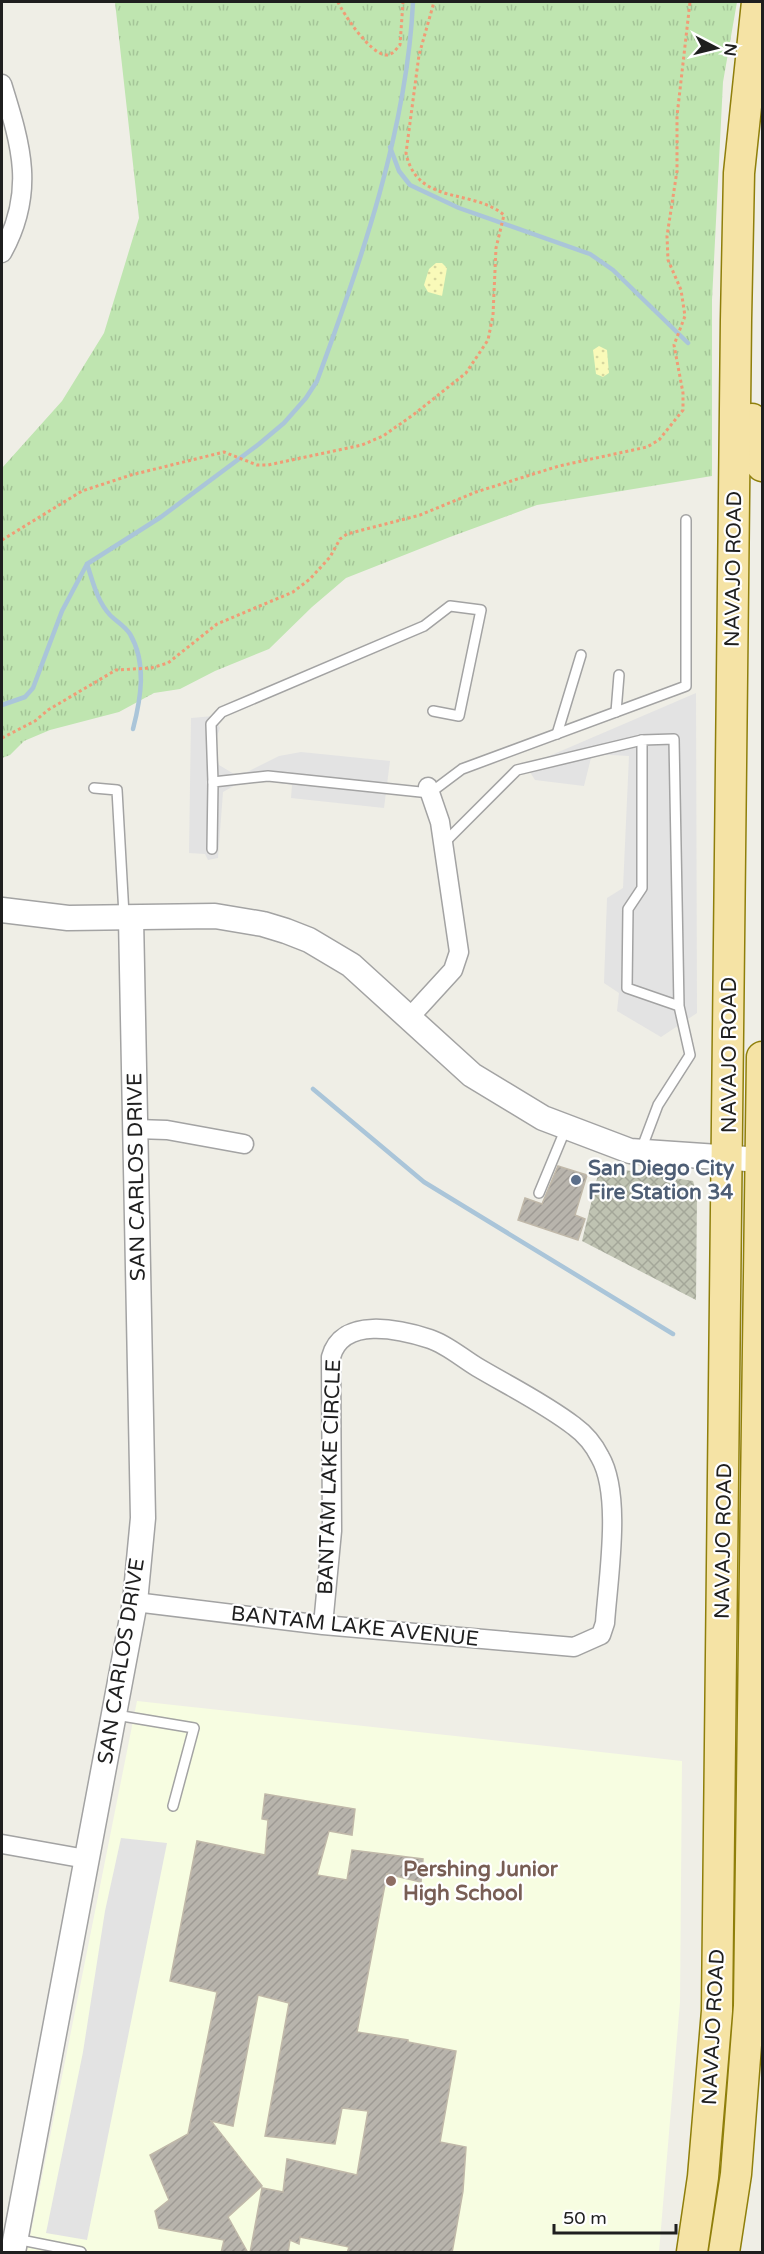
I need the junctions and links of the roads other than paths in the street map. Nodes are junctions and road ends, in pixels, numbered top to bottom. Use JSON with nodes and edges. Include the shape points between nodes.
{"nodes":[{"id":1,"x":757,"y":2,"type":"edge"},
{"id":2,"x":2,"y":84,"type":"edge"},
{"id":3,"x":739,"y":173,"type":"junction"},
{"id":4,"x":7,"y":226,"type":"edge"},
{"id":5,"x":2,"y":253,"type":"edge"},
{"id":6,"x":762,"y":466,"type":"edge"},
{"id":7,"x":686,"y":520,"type":"dead end"},
{"id":8,"x":581,"y":655,"type":"dead end"},
{"id":9,"x":620,"y":675,"type":"dead end"},
{"id":10,"x":433,"y":711,"type":"dead end"},
{"id":11,"x":616,"y":712,"type":"junction"},
{"id":12,"x":557,"y":734,"type":"junction"},
{"id":13,"x":642,"y":740,"type":"junction"},
{"id":14,"x":213,"y":782,"type":"junction"},
{"id":15,"x":94,"y":788,"type":"dead end"},
{"id":16,"x":429,"y":790,"type":"junction"},
{"id":17,"x":444,"y":843,"type":"junction"},
{"id":18,"x":212,"y":849,"type":"dead end"},
{"id":19,"x":2,"y":910,"type":"edge"},
{"id":20,"x":128,"y":918,"type":"junction"},
{"id":21,"x":679,"y":1006,"type":"junction"},
{"id":22,"x":409,"y":1018,"type":"junction"},
{"id":23,"x":762,"y":1057,"type":"edge"},
{"id":24,"x":566,"y":1128,"type":"junction"},
{"id":25,"x":136,"y":1129,"type":"junction"},
{"id":26,"x":243,"y":1144,"type":"dead end"},
{"id":27,"x":640,"y":1152,"type":"junction"},
{"id":28,"x":728,"y":1158,"type":"junction"},
{"id":29,"x":762,"y":1160,"type":"edge"},
{"id":30,"x":539,"y":1193,"type":"dead end"},
{"id":31,"x":135,"y":1602,"type":"junction"},
{"id":32,"x":323,"y":1625,"type":"junction"},
{"id":33,"x":574,"y":1647,"type":"joint"},
{"id":34,"x":113,"y":1715,"type":"junction"},
{"id":35,"x":172,"y":1806,"type":"dead end"},
{"id":36,"x":2,"y":1844,"type":"edge"},
{"id":37,"x":86,"y":1859,"type":"junction"},
{"id":38,"x":15,"y":2246,"type":"edge"},
{"id":39,"x":81,"y":2253,"type":"edge"},
{"id":40,"x":692,"y":2253,"type":"edge"},
{"id":41,"x":724,"y":2253,"type":"edge"}],
"edges":[{"from":1,"to":3,"type":"main road","name":"NAVAJO ROAD"},
{"from":2,"to":4,"type":"street","via":[[22,161],[22,195]]},
{"from":3,"to":6,"type":"main road","via":[[751,343],[752,454]]},
{"from":3,"to":28,"type":"main road","name":"NAVAJO ROAD"},
{"from":4,"to":5,"type":"street"},
{"from":7,"to":11,"type":"lane","via":[[686,686]]},
{"from":8,"to":12,"type":"lane"},
{"from":9,"to":11,"type":"lane"},
{"from":10,"to":14,"type":"lane","via":[[459,716],[481,610],[450,606],[424,626],[222,712],[212,724]]},
{"from":11,"to":12,"type":"lane"},
{"from":12,"to":16,"type":"lane","via":[[462,769]]},
{"from":13,"to":17,"type":"lane","via":[[517,770]]},
{"from":13,"to":21,"type":"lane","via":[[674,739]]},
{"from":13,"to":21,"type":"lane","via":[[642,888],[628,909],[627,988]]},
{"from":14,"to":16,"type":"lane","via":[[268,776]]},
{"from":14,"to":18,"type":"lane"},
{"from":15,"to":20,"type":"lane","via":[[117,790]]},
{"from":16,"to":17,"type":"street"},
{"from":17,"to":22,"type":"street","via":[[459,952],[453,970]]},
{"from":19,"to":20,"type":"street","via":[[68,918]]},
{"from":20,"to":22,"type":"street","via":[[215,916],[286,931],[351,965]]},
{"from":20,"to":25,"type":"street","name":"SAN CARLOS DRIVE"},
{"from":21,"to":27,"type":"lane","via":[[690,1055],[657,1105]]},
{"from":22,"to":24,"type":"street","via":[[472,1075]]},
{"from":23,"to":29,"type":"main road","name":"NAVAJO ROAD"},
{"from":24,"to":27,"type":"street"},
{"from":24,"to":30,"type":"lane"},
{"from":25,"to":26,"type":"street","via":[[167,1130]]},
{"from":25,"to":31,"type":"street","name":"SAN CARLOS DRIVE","via":[[143,1518]]},
{"from":27,"to":28,"type":"street"},
{"from":28,"to":29,"type":"street"},
{"from":28,"to":40,"type":"main road","name":"NAVAJO ROAD","via":[[717,2011],[703,2177]]},
{"from":29,"to":41,"type":"main road","name":"NAVAJO ROAD","via":[[749,2006],[736,2174]]},
{"from":31,"to":32,"type":"street","name":"BANTAM LAKE AVENUE"},
{"from":31,"to":34,"type":"street","name":"SAN CARLOS DRIVE"},
{"from":32,"to":33,"type":"street","name":"BANTAM LAKE AVENUE"},
{"from":32,"to":33,"type":"street","name":"BANTAM LAKE CIRCLE","via":[[332,1531],[331,1357],[338,1342],[350,1332],[366,1329],[433,1340],[575,1427],[601,1458],[612,1498],[605,1623],[601,1635]]},
{"from":34,"to":35,"type":"lane","via":[[194,1728]]},
{"from":34,"to":37,"type":"street","name":"SAN CARLOS DRIVE"},
{"from":36,"to":37,"type":"street"},
{"from":37,"to":38,"type":"street","name":"SAN CARLOS DRIVE"},
{"from":38,"to":39,"type":"lane"}]}
